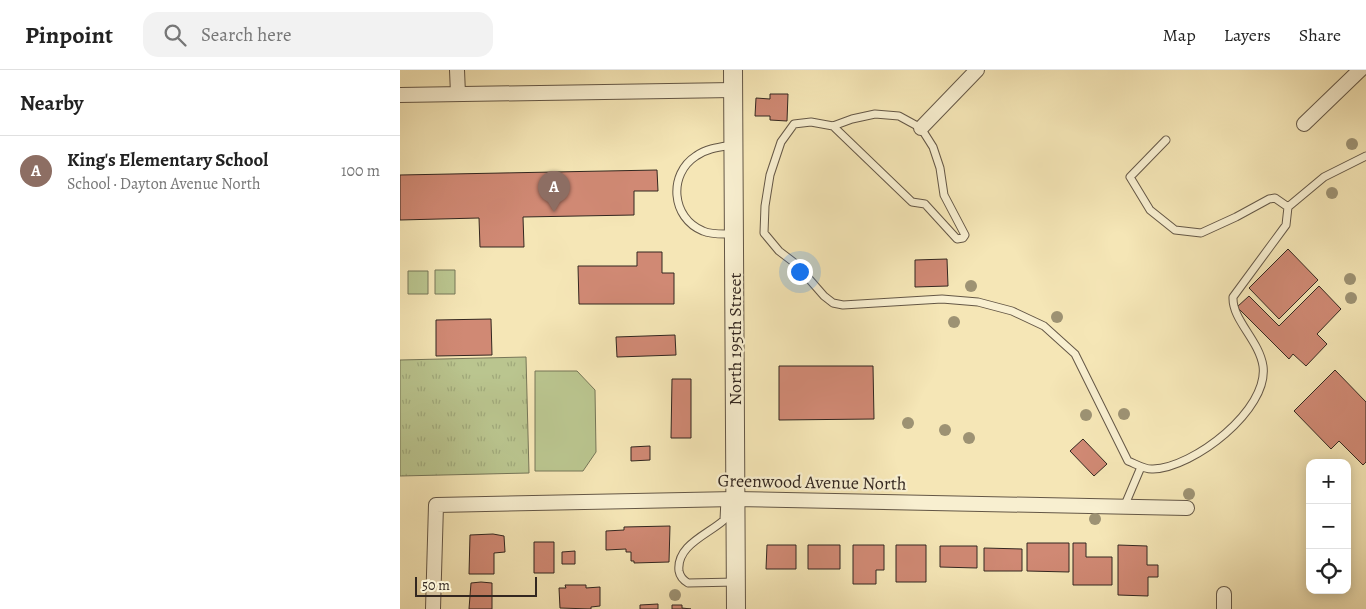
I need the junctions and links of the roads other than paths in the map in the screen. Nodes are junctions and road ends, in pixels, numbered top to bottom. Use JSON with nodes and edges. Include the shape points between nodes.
{"nodes":[{"id":1,"x":457,"y":70,"type":"edge"},
{"id":2,"x":733,"y":70,"type":"edge"},
{"id":3,"x":977,"y":70,"type":"edge"},
{"id":4,"x":1360,"y":70,"type":"edge"},
{"id":5,"x":733,"y":90,"type":"junction"},
{"id":6,"x":458,"y":94,"type":"junction"},
{"id":7,"x":400,"y":95,"type":"edge"},
{"id":8,"x":1304,"y":124,"type":"dead end"},
{"id":9,"x":833,"y":126,"type":"junction"},
{"id":10,"x":921,"y":128,"type":"junction"},
{"id":11,"x":1166,"y":140,"type":"dead end"},
{"id":12,"x":733,"y":145,"type":"junction"},
{"id":13,"x":1366,"y":156,"type":"edge"},
{"id":14,"x":1288,"y":207,"type":"junction"},
{"id":15,"x":735,"y":234,"type":"junction"},
{"id":16,"x":1141,"y":467,"type":"junction"},
{"id":17,"x":730,"y":499,"type":"junction"},
{"id":18,"x":1124,"y":507,"type":"junction"},
{"id":19,"x":1187,"y":508,"type":"dead end"},
{"id":20,"x":736,"y":582,"type":"junction"},
{"id":21,"x":1224,"y":594,"type":"dead end"},
{"id":22,"x":433,"y":609,"type":"edge"},
{"id":23,"x":736,"y":609,"type":"edge"},
{"id":24,"x":1224,"y":609,"type":"edge"}],
"edges":[{"from":1,"to":6,"type":"street"},
{"from":2,"to":5,"type":"street","name":"North 195th Street"},
{"from":3,"to":10,"type":"street"},
{"from":4,"to":8,"type":"street"},
{"from":5,"to":6,"type":"street"},
{"from":5,"to":12,"type":"street","name":"North 195th Street"},
{"from":6,"to":7,"type":"street"},
{"from":9,"to":10,"type":"lane","via":[[887,113]]},
{"from":9,"to":10,"type":"lane","via":[[912,202],[926,204],[957,239],[964,238],[965,233],[944,195],[933,147]]},
{"from":9,"to":16,"type":"lane","via":[[811,122],[794,124],[778,149],[770,175],[764,233],[779,251],[833,303],[978,302],[1012,311],[1044,326],[1075,354],[1128,460]]},
{"from":11,"to":14,"type":"lane","via":[[1130,177],[1150,210],[1175,230],[1201,233],[1269,199],[1276,198]]},
{"from":12,"to":15,"type":"street","name":"North 195th Street"},
{"from":12,"to":15,"type":"lane","via":[[709,149],[697,155],[681,173],[676,190],[682,212],[699,229],[708,233]]},
{"from":13,"to":14,"type":"lane","via":[[1324,177]]},
{"from":14,"to":16,"type":"lane","via":[[1286,225],[1233,297],[1232,308],[1258,345],[1264,368],[1260,390],[1241,418],[1208,446],[1175,464],[1153,470]]},
{"from":15,"to":17,"type":"street","name":"North 195th Street"},
{"from":16,"to":18,"type":"lane"},
{"from":17,"to":18,"type":"street","name":"Greenwood Avenue North"},
{"from":17,"to":20,"type":"street","name":"North 195th Street"},
{"from":17,"to":20,"type":"lane","via":[[724,520],[682,555],[679,571],[688,583]]},
{"from":17,"to":22,"type":"street","name":"Greenwood Avenue North","via":[[436,505]]},
{"from":18,"to":19,"type":"street","name":"Greenwood Avenue North"},
{"from":20,"to":23,"type":"street","name":"North 195th Street"},
{"from":21,"to":24,"type":"street"}]}
